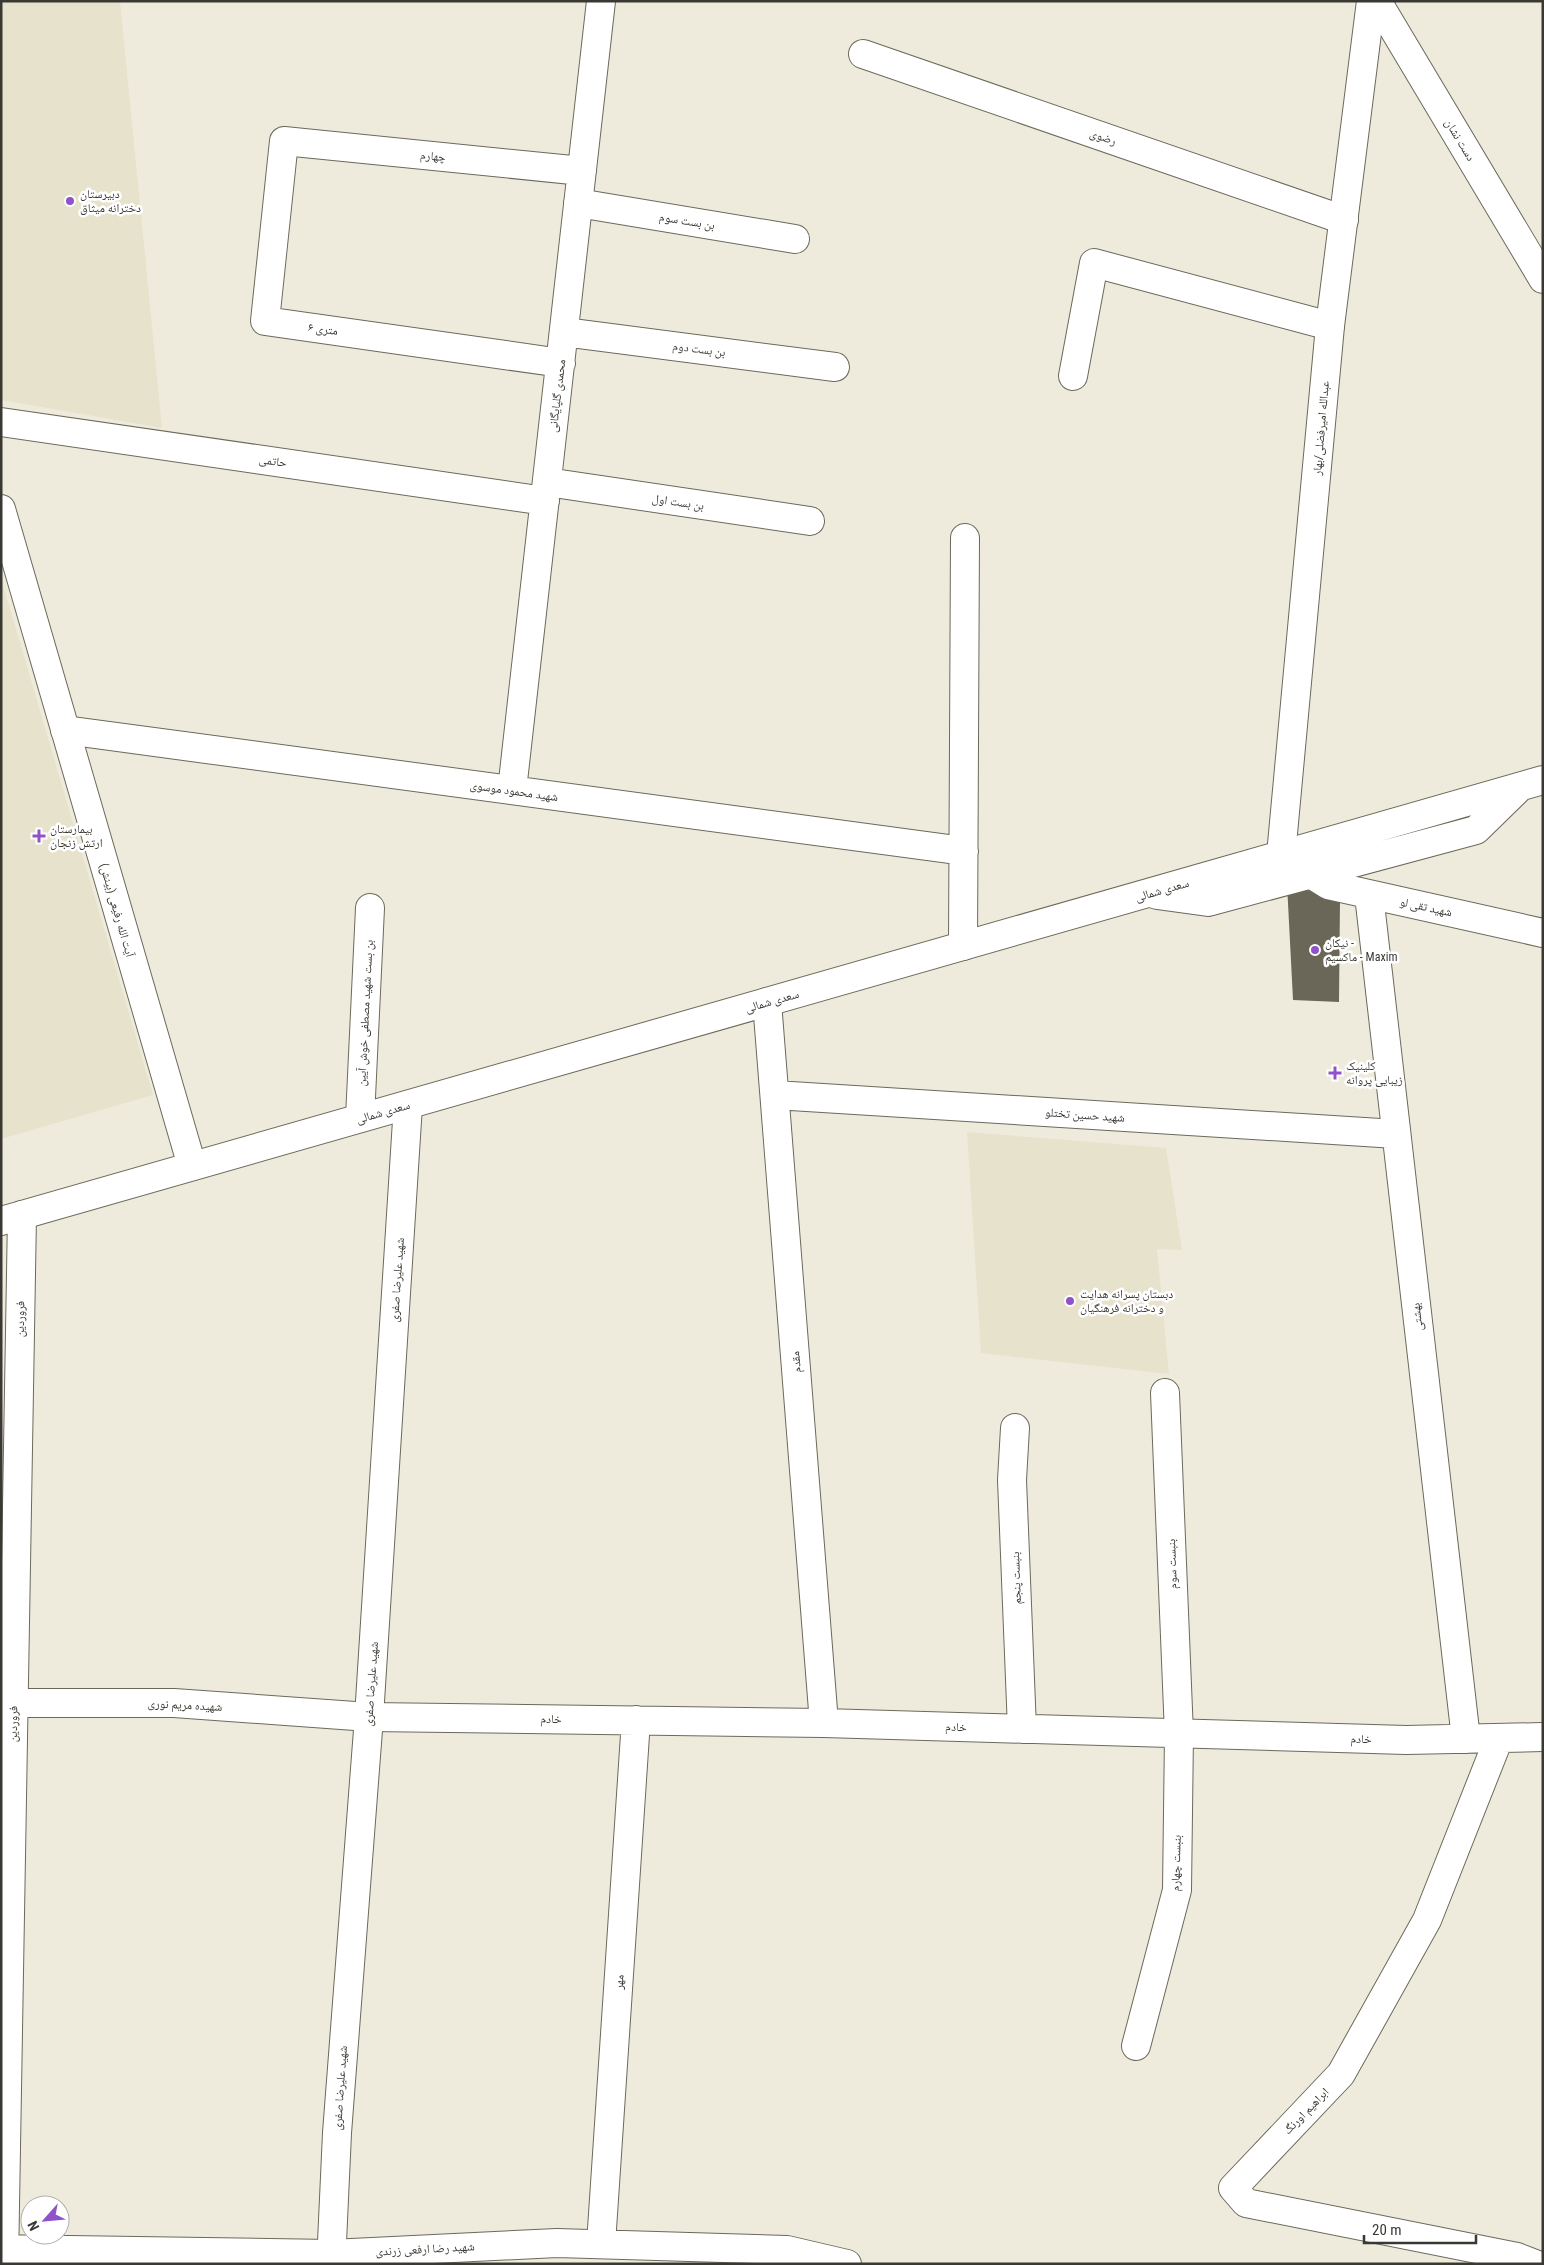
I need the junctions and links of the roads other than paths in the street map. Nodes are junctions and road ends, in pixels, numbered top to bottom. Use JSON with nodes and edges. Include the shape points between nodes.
{"nodes":[{"id":1,"x":601,"y":1,"type":"edge"},
{"id":2,"x":1371,"y":1,"type":"edge"},
{"id":3,"x":1377,"y":1,"type":"edge"},
{"id":4,"x":863,"y":54,"type":"dead end"},
{"id":5,"x":284,"y":141,"type":"joint"},
{"id":6,"x":582,"y":172,"type":"junction"},
{"id":7,"x":578,"y":203,"type":"junction"},
{"id":8,"x":1344,"y":220,"type":"junction"},
{"id":9,"x":795,"y":239,"type":"dead end"},
{"id":10,"x":1543,"y":279,"type":"edge"},
{"id":11,"x":1330,"y":326,"type":"junction"},
{"id":12,"x":564,"y":332,"type":"junction"},
{"id":13,"x":561,"y":363,"type":"junction"},
{"id":14,"x":835,"y":366,"type":"dead end"},
{"id":15,"x":1073,"y":376,"type":"dead end"},
{"id":16,"x":1,"y":422,"type":"edge"},
{"id":17,"x":546,"y":492,"type":"junction"},
{"id":18,"x":1,"y":509,"type":"edge"},
{"id":19,"x":810,"y":521,"type":"dead end"},
{"id":20,"x":965,"y":538,"type":"dead end"},
{"id":21,"x":65,"y":730,"type":"junction"},
{"id":22,"x":1532,"y":784,"type":"edge"},
{"id":23,"x":512,"y":790,"type":"junction"},
{"id":24,"x":964,"y":851,"type":"junction"},
{"id":25,"x":1281,"y":856,"type":"junction"},
{"id":26,"x":1312,"y":875,"type":"junction"},
{"id":27,"x":1148,"y":894,"type":"junction"},
{"id":28,"x":1369,"y":895,"type":"junction"},
{"id":29,"x":370,"y":908,"type":"dead end"},
{"id":30,"x":1543,"y":933,"type":"edge"},
{"id":31,"x":963,"y":946,"type":"junction"},
{"id":32,"x":768,"y":1002,"type":"junction"},
{"id":33,"x":775,"y":1096,"type":"junction"},
{"id":34,"x":408,"y":1105,"type":"junction"},
{"id":35,"x":360,"y":1118,"type":"junction"},
{"id":36,"x":1396,"y":1134,"type":"junction"},
{"id":37,"x":192,"y":1166,"type":"junction"},
{"id":38,"x":12,"y":1218,"type":"edge"},
{"id":39,"x":1165,"y":1394,"type":"dead end"},
{"id":40,"x":1015,"y":1428,"type":"dead end"},
{"id":41,"x":7,"y":1703,"type":"edge"},
{"id":42,"x":369,"y":1717,"type":"junction"},
{"id":43,"x":636,"y":1720,"type":"junction"},
{"id":44,"x":824,"y":1723,"type":"junction"},
{"id":45,"x":1022,"y":1729,"type":"junction"},
{"id":46,"x":1179,"y":1734,"type":"junction"},
{"id":47,"x":1543,"y":1737,"type":"edge"},
{"id":48,"x":1499,"y":1738,"type":"junction"},
{"id":49,"x":1466,"y":1739,"type":"junction"},
{"id":50,"x":1136,"y":2046,"type":"dead end"},
{"id":51,"x":602,"y":2244,"type":"junction"},
{"id":52,"x":3,"y":2254,"type":"edge"},
{"id":53,"x":743,"y":2256,"type":"edge"},
{"id":54,"x":331,"y":2259,"type":"edge"},
{"id":55,"x":847,"y":2264,"type":"edge"},
{"id":56,"x":1535,"y":2264,"type":"edge"}],
"edges":[{"from":1,"to":6,"type":"street","name":"محمدی گلپایگانی"},
{"from":2,"to":8,"type":"street","name":"عبدالله امیرفضلی/بهار"},
{"from":3,"to":10,"type":"street","name":"دست نشان"},
{"from":4,"to":8,"type":"street","name":"رضوی"},
{"from":5,"to":6,"type":"street","name":"چهارم"},
{"from":5,"to":13,"type":"street","name":"۶ متری","via":[[265,321]]},
{"from":6,"to":7,"type":"street","name":"محمدی گلپایگانی"},
{"from":7,"to":9,"type":"street","name":"بن بست سوم"},
{"from":7,"to":12,"type":"street","name":"محمدی گلپایگانی"},
{"from":8,"to":11,"type":"street","name":"عبدالله امیرفضلی/بهار"},
{"from":11,"to":15,"type":"street","via":[[1094,263]]},
{"from":11,"to":25,"type":"street","name":"عبدالله امیرفضلی/بهار"},
{"from":12,"to":13,"type":"street","name":"محمدی گلپایگانی"},
{"from":12,"to":14,"type":"street","name":"بن بست دوم"},
{"from":13,"to":17,"type":"street","name":"محمدی گلپایگانی"},
{"from":16,"to":17,"type":"street","name":"حاتمی"},
{"from":17,"to":19,"type":"street","name":"بن بست اول"},
{"from":17,"to":23,"type":"street","name":"محمدی گلپایگانی"},
{"from":18,"to":21,"type":"street","name":"آیت الله رفیعی (بینش)"},
{"from":20,"to":24,"type":"street"},
{"from":21,"to":23,"type":"street","name":"شهید محمود موسوی"},
{"from":21,"to":37,"type":"street","name":"آیت الله رفیعی (بینش)"},
{"from":22,"to":25,"type":"street","name":"سعدی شمالی"},
{"from":22,"to":26,"type":"street","via":[[1476,830]]},
{"from":23,"to":24,"type":"street","name":"شهید محمود موسوی"},
{"from":24,"to":31,"type":"street"},
{"from":25,"to":27,"type":"street","name":"سعدی شمالی"},
{"from":26,"to":27,"type":"street","via":[[1208,902]]},
{"from":26,"to":28,"type":"street","name":"شهید تقی لو","via":[[1328,885]]},
{"from":27,"to":31,"type":"street","name":"سعدی شمالی"},
{"from":28,"to":30,"type":"street","name":"شهید تقی لو"},
{"from":28,"to":36,"type":"street","name":"بهشتی"},
{"from":29,"to":35,"type":"street","name":"بن بست شهید مصطفی خوش آیین"},
{"from":31,"to":32,"type":"street","name":"سعدی شمالی"},
{"from":32,"to":33,"type":"street","name":"مقدم"},
{"from":32,"to":34,"type":"street","name":"سعدی شمالی"},
{"from":33,"to":36,"type":"street","name":"شهید حسین تختلو"},
{"from":33,"to":44,"type":"street","name":"مقدم"},
{"from":34,"to":35,"type":"street","name":"سعدی شمالی"},
{"from":34,"to":42,"type":"street","name":"شهید علیرضا صفری"},
{"from":35,"to":37,"type":"street","name":"سعدی شمالی"},
{"from":36,"to":49,"type":"street","name":"بهشتی"},
{"from":37,"to":38,"type":"street","name":"سعدی شمالی"},
{"from":38,"to":41,"type":"street","name":"فروردین"},
{"from":39,"to":46,"type":"street","name":"بنبست سوم"},
{"from":40,"to":45,"type":"street","name":"بنبست پنجم","via":[[1012,1480]]},
{"from":41,"to":42,"type":"street","name":"شهیده مریم نوری","via":[[174,1703]]},
{"from":41,"to":52,"type":"street","name":"فروردین"},
{"from":42,"to":43,"type":"street","name":"خادم"},
{"from":42,"to":54,"type":"street","name":"شهید علیرضا صفری","via":[[337,2133]]},
{"from":43,"to":44,"type":"street","name":"خادم"},
{"from":43,"to":51,"type":"street","name":"مهر"},
{"from":44,"to":45,"type":"street","name":"خادم"},
{"from":45,"to":46,"type":"street","name":"خادم"},
{"from":46,"to":49,"type":"street","name":"خادم"},
{"from":46,"to":50,"type":"street","name":"بنبست چهارم","via":[[1177,1890]]},
{"from":47,"to":48,"type":"street","name":"خادم"},
{"from":48,"to":49,"type":"street","name":"خادم"},
{"from":48,"to":56,"type":"street","name":"ابراهیم اورنگ","via":[[1427,1920],[1341,2074],[1233,2188],[1246,2204],[1516,2257]]},
{"from":51,"to":53,"type":"street","name":"شهید رضا ارفعی زرندی"},
{"from":51,"to":54,"type":"street","name":"شهید رضا ارفعی زرندی","via":[[557,2243]]},
{"from":52,"to":54,"type":"street","name":"شهید رضا ارفعی زرندی"},
{"from":53,"to":55,"type":"street","name":"شهید رضا ارفعی زرندی","via":[[787,2250]]}]}
